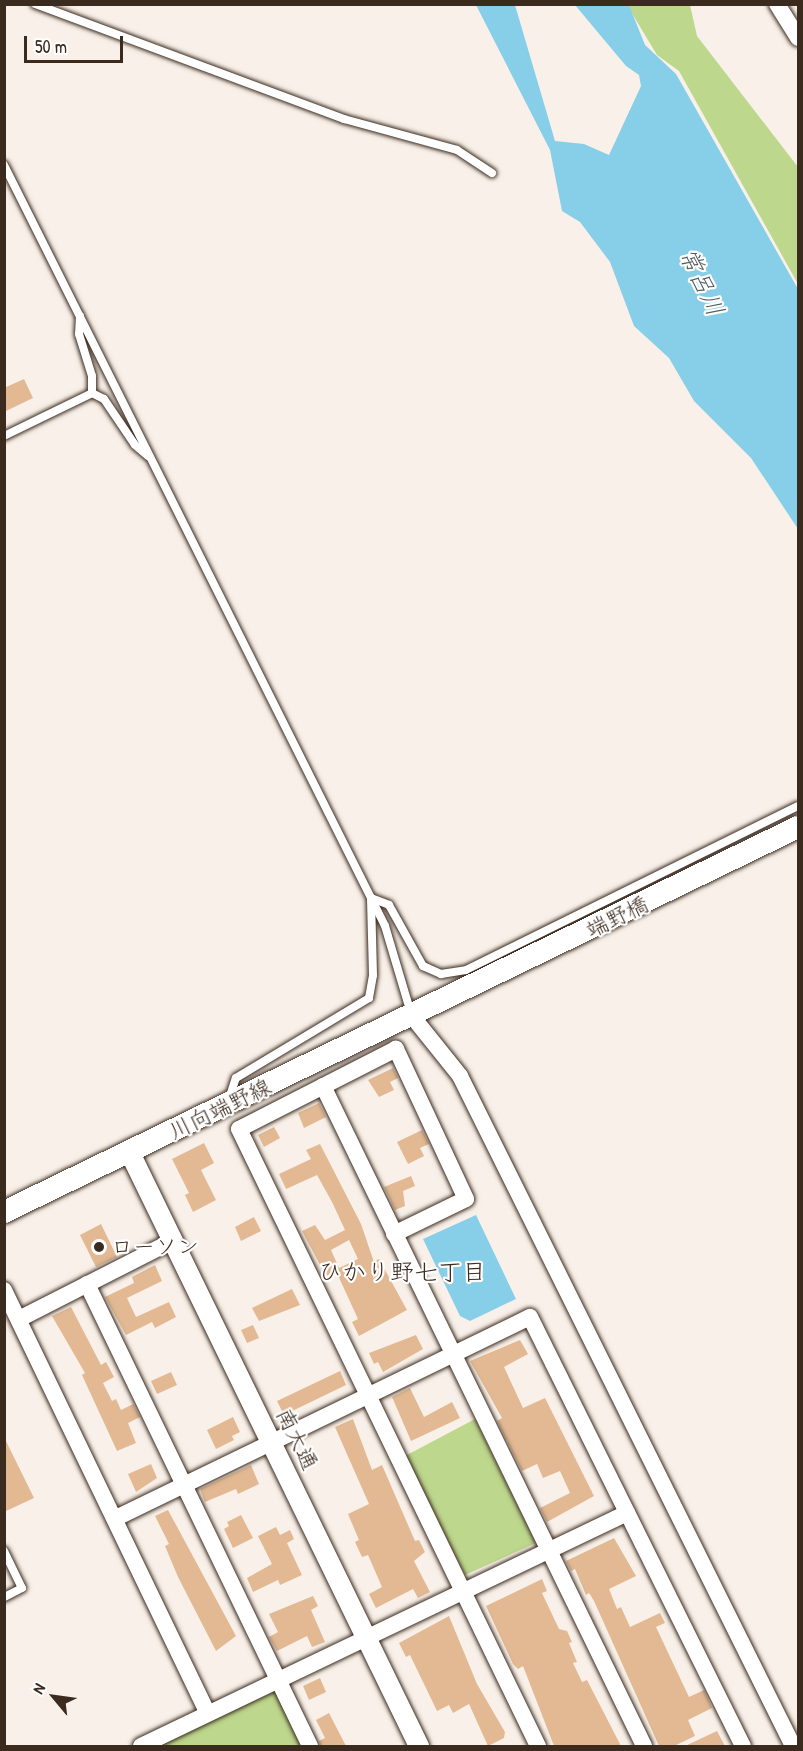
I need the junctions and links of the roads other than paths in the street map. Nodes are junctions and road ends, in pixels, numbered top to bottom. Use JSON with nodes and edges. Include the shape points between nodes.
{"nodes":[{"id":1,"x":35,"y":4,"type":"edge"},
{"id":2,"x":777,"y":4,"type":"edge"},
{"id":3,"x":798,"y":38,"type":"edge"},
{"id":4,"x":4,"y":165,"type":"edge"},
{"id":5,"x":492,"y":173,"type":"dead end"},
{"id":6,"x":80,"y":315,"type":"junction"},
{"id":7,"x":92,"y":393,"type":"junction"},
{"id":8,"x":4,"y":436,"type":"edge"},
{"id":9,"x":151,"y":458,"type":"junction"},
{"id":10,"x":798,"y":806,"type":"edge"},
{"id":11,"x":798,"y":827,"type":"edge"},
{"id":12,"x":371,"y":898,"type":"junction"},
{"id":13,"x":435,"y":1006,"type":"joint"},
{"id":14,"x":412,"y":1016,"type":"junction"},
{"id":15,"x":323,"y":1086,"type":"junction"},
{"id":16,"x":226,"y":1106,"type":"junction"},
{"id":17,"x":130,"y":1153,"type":"junction"},
{"id":18,"x":4,"y":1212,"type":"edge"},
{"id":19,"x":393,"y":1234,"type":"junction"},
{"id":20,"x":174,"y":1240,"type":"junction"},
{"id":21,"x":87,"y":1284,"type":"junction"},
{"id":22,"x":4,"y":1290,"type":"edge"},
{"id":23,"x":19,"y":1319,"type":"junction"},
{"id":24,"x":453,"y":1354,"type":"junction"},
{"id":25,"x":368,"y":1394,"type":"junction"},
{"id":26,"x":272,"y":1442,"type":"junction"},
{"id":27,"x":183,"y":1484,"type":"junction"},
{"id":28,"x":627,"y":1513,"type":"junction"},
{"id":29,"x":116,"y":1518,"type":"junction"},
{"id":30,"x":549,"y":1550,"type":"junction"},
{"id":31,"x":4,"y":1551,"type":"edge"},
{"id":32,"x":462,"y":1590,"type":"junction"},
{"id":33,"x":4,"y":1597,"type":"edge"},
{"id":34,"x":367,"y":1640,"type":"junction"},
{"id":35,"x":279,"y":1680,"type":"junction"},
{"id":36,"x":208,"y":1713,"type":"junction"},
{"id":37,"x":141,"y":1746,"type":"edge"},
{"id":38,"x":310,"y":1746,"type":"edge"},
{"id":39,"x":418,"y":1746,"type":"edge"},
{"id":40,"x":538,"y":1746,"type":"edge"},
{"id":41,"x":644,"y":1746,"type":"edge"},
{"id":42,"x":743,"y":1746,"type":"edge"},
{"id":43,"x":793,"y":1746,"type":"edge"}],
"edges":[{"from":1,"to":5,"type":"lane","via":[[344,119],[457,150]]},
{"from":2,"to":3,"type":"street"},
{"from":4,"to":6,"type":"lane"},
{"from":6,"to":7,"type":"lane","via":[[79,334],[92,376]]},
{"from":6,"to":9,"type":"lane"},
{"from":7,"to":8,"type":"lane"},
{"from":7,"to":9,"type":"lane","via":[[104,399],[135,446]]},
{"from":9,"to":12,"type":"lane"},
{"from":10,"to":12,"type":"lane","via":[[466,970],[441,974],[423,966],[389,905]]},
{"from":11,"to":13,"type":"main road","name":"端野橋"},
{"from":12,"to":14,"type":"lane","via":[[385,926]]},
{"from":12,"to":16,"type":"lane","via":[[373,975],[369,998],[236,1078]]},
{"from":13,"to":14,"type":"main road","name":"川向端野線"},
{"from":14,"to":16,"type":"main road","name":"川向端野線"},
{"from":14,"to":43,"type":"street","via":[[460,1076]]},
{"from":15,"to":19,"type":"street"},
{"from":15,"to":19,"type":"street","via":[[396,1049],[465,1199]]},
{"from":15,"to":25,"type":"street","via":[[239,1129]]},
{"from":16,"to":17,"type":"main road","name":"川向端野線"},
{"from":17,"to":18,"type":"main road","name":"川向端野線"},
{"from":17,"to":20,"type":"street","name":"南大通"},
{"from":19,"to":24,"type":"street"},
{"from":20,"to":21,"type":"street"},
{"from":20,"to":26,"type":"street","name":"南大通"},
{"from":21,"to":23,"type":"street"},
{"from":21,"to":27,"type":"street"},
{"from":22,"to":23,"type":"street"},
{"from":23,"to":29,"type":"street"},
{"from":24,"to":25,"type":"street"},
{"from":24,"to":28,"type":"street","via":[[530,1317]]},
{"from":24,"to":30,"type":"street"},
{"from":25,"to":26,"type":"street"},
{"from":25,"to":32,"type":"street"},
{"from":26,"to":27,"type":"street"},
{"from":26,"to":34,"type":"street","name":"南大通"},
{"from":27,"to":29,"type":"street"},
{"from":27,"to":35,"type":"street"},
{"from":28,"to":30,"type":"street"},
{"from":28,"to":42,"type":"street"},
{"from":29,"to":36,"type":"street"},
{"from":30,"to":32,"type":"street"},
{"from":30,"to":41,"type":"street"},
{"from":31,"to":33,"type":"lane","via":[[22,1588]]},
{"from":32,"to":34,"type":"street"},
{"from":32,"to":40,"type":"street"},
{"from":34,"to":35,"type":"street"},
{"from":34,"to":39,"type":"street","name":"南大通"},
{"from":35,"to":36,"type":"street"},
{"from":35,"to":38,"type":"street"},
{"from":36,"to":37,"type":"street"}]}
